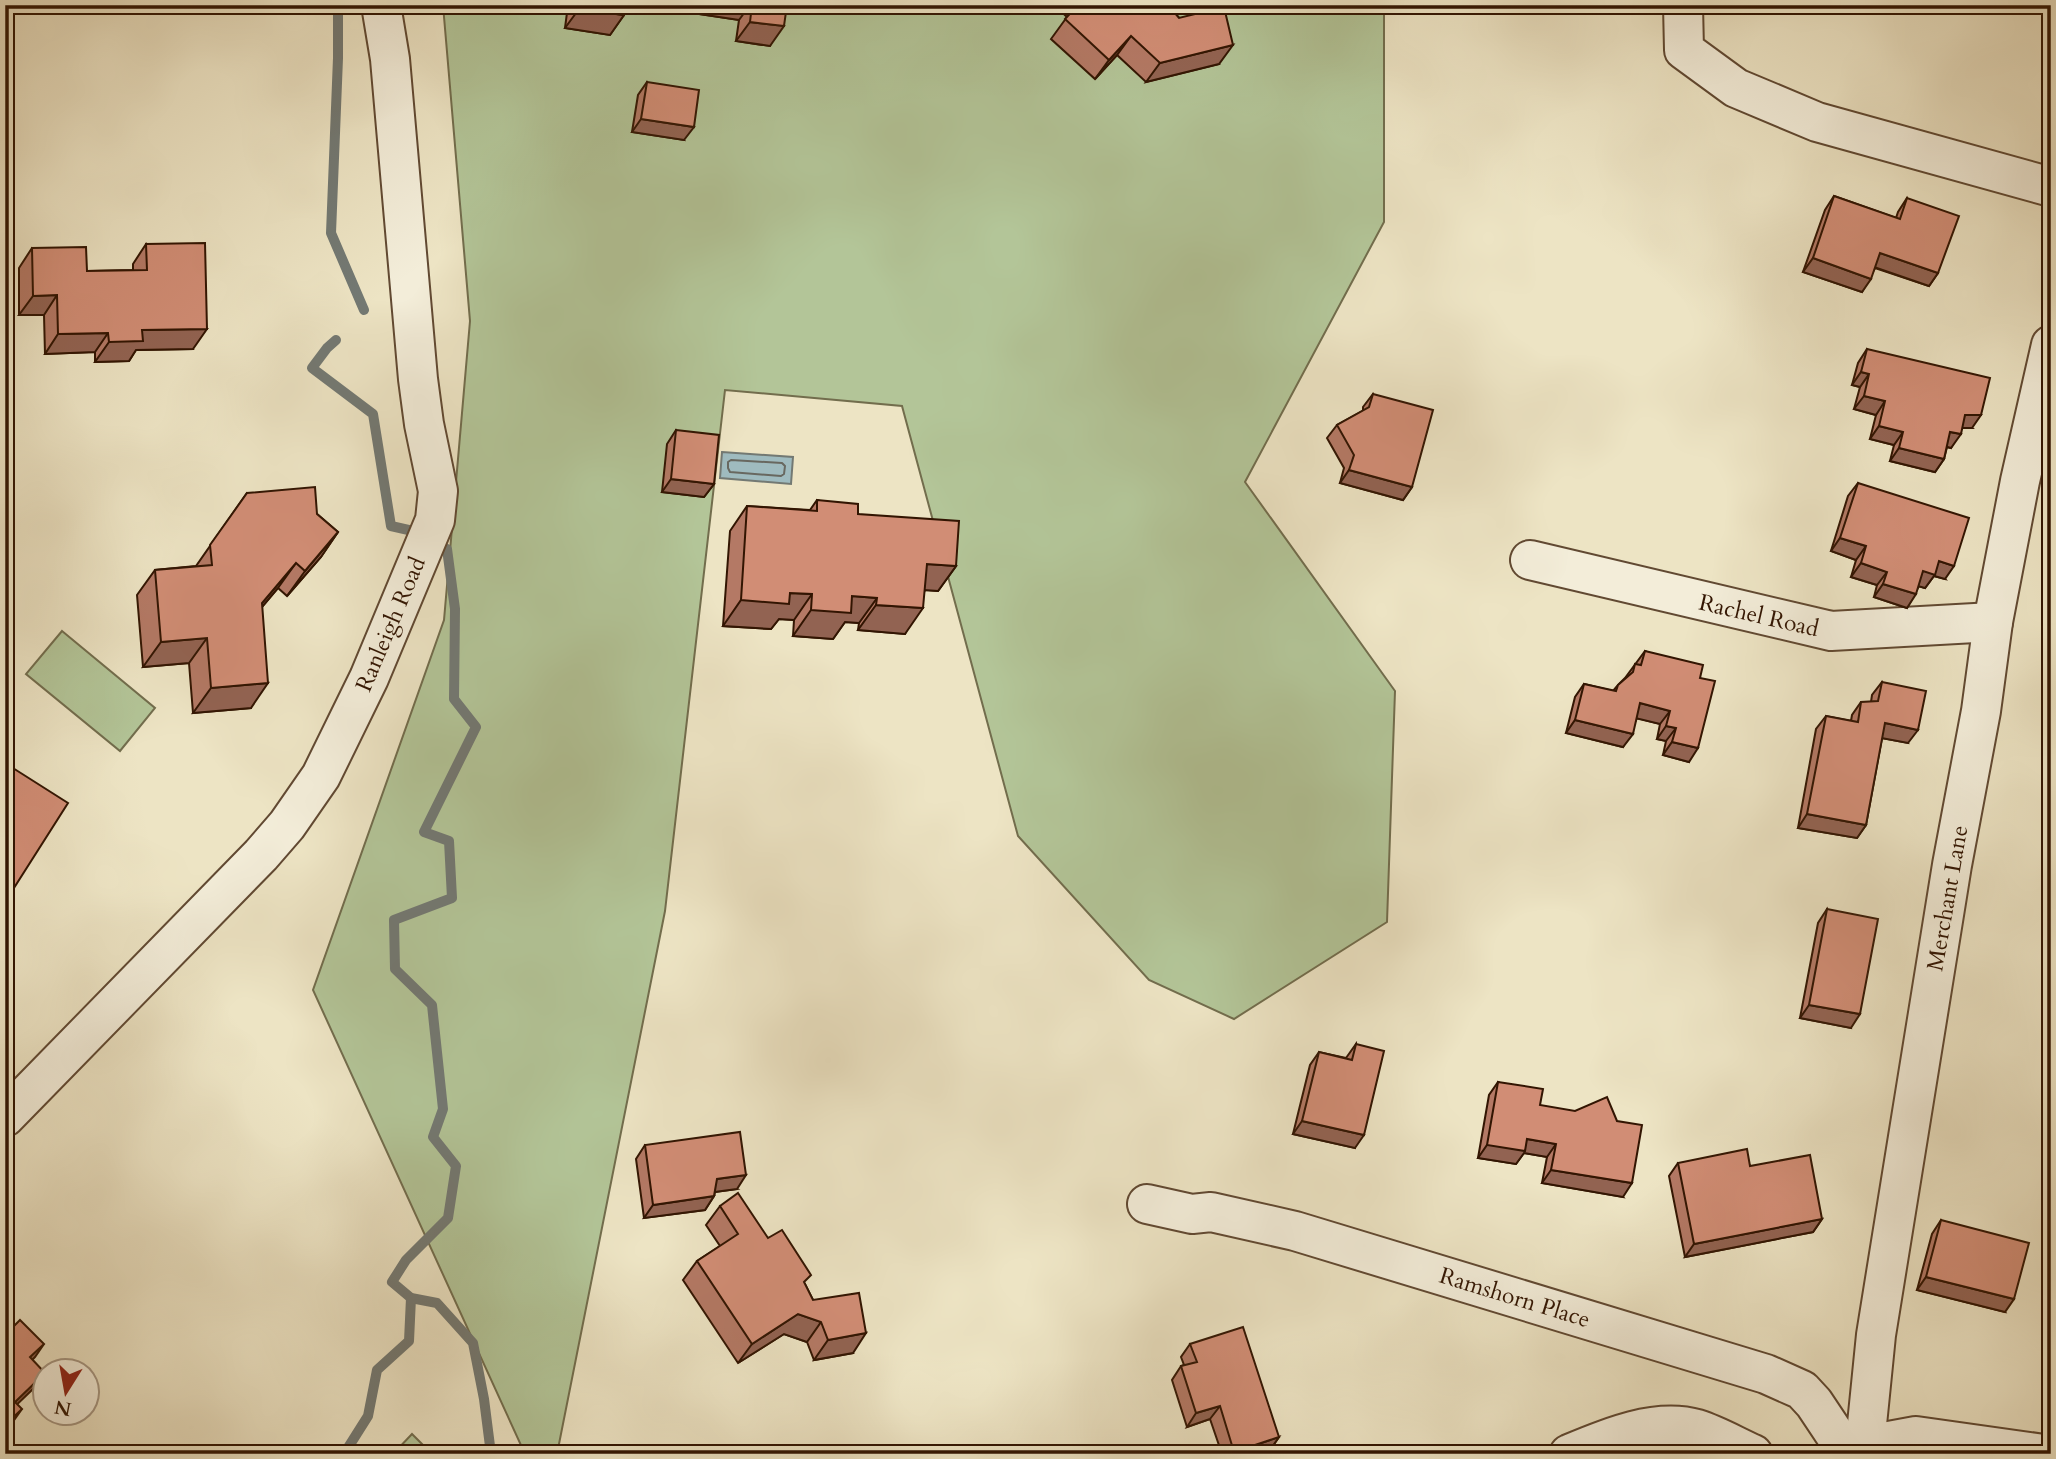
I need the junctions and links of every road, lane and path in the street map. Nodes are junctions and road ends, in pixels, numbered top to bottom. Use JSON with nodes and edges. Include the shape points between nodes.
{"nodes":[{"id":1,"x":381,"y":5,"type":"edge"},
{"id":2,"x":1683,"y":5,"type":"edge"},
{"id":3,"x":2051,"y":187,"type":"edge"},
{"id":4,"x":2051,"y":345,"type":"edge"},
{"id":5,"x":1530,"y":560,"type":"dead end"},
{"id":6,"x":1993,"y":622,"type":"junction"},
{"id":7,"x":5,"y":1116,"type":"edge"},
{"id":8,"x":1147,"y":1204,"type":"dead end"},
{"id":9,"x":1569,"y":1454,"type":"edge"},
{"id":10,"x":1753,"y":1454,"type":"edge"},
{"id":11,"x":1848,"y":1454,"type":"edge"},
{"id":12,"x":1865,"y":1454,"type":"edge"},
{"id":13,"x":2044,"y":1454,"type":"edge"}],
"edges":[{"from":1,"to":7,"type":"street","name":"Ranleigh Road","via":[[390,59],[418,379],[438,491],[435,520],[369,678],[321,776],[287,825]]},
{"from":2,"to":3,"type":"street","via":[[1684,50],[1736,88],[1817,122]]},
{"from":4,"to":6,"type":"street","name":"Merchant Lane"},
{"from":5,"to":6,"type":"street","name":"Rachel Road","via":[[1831,631]]},
{"from":6,"to":12,"type":"street","name":"Merchant Lane","via":[[1876,1335]]},
{"from":8,"to":11,"type":"street","name":"Ramshorn Place","via":[[1192,1214],[1211,1212],[1295,1231],[1766,1374],[1802,1390]]},
{"from":9,"to":10,"type":"street","via":[[1656,1426],[1696,1429]]},
{"from":12,"to":13,"type":"street","via":[[1889,1441],[1916,1436]]}]}
